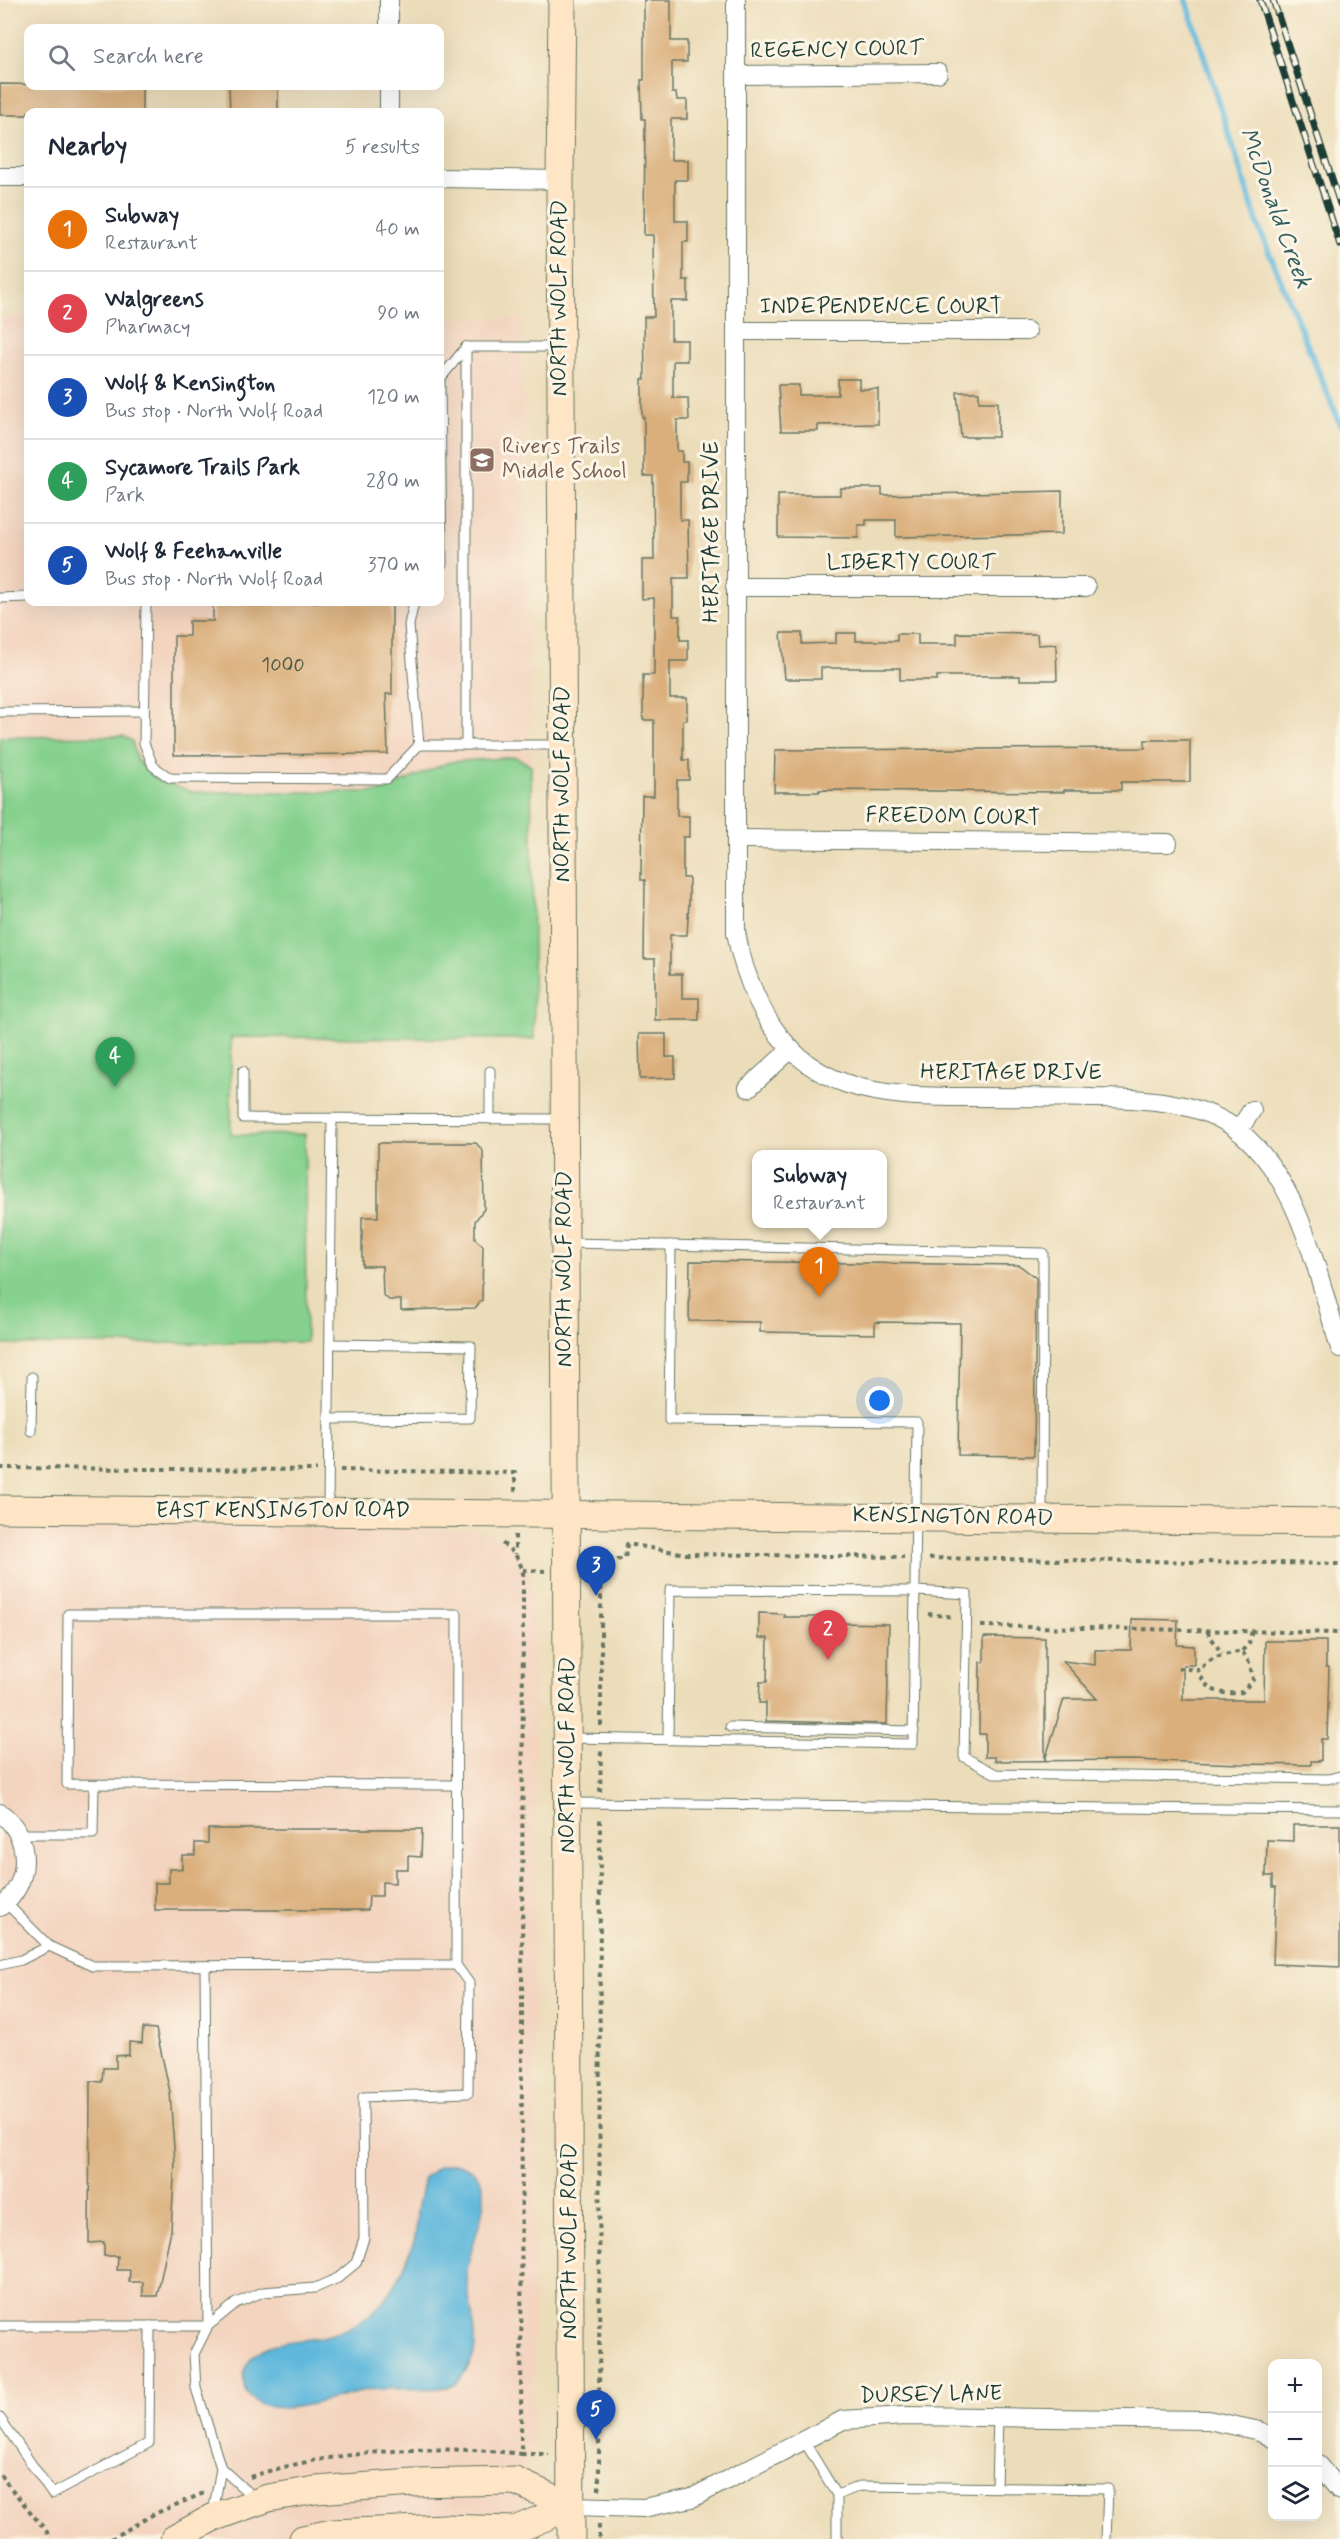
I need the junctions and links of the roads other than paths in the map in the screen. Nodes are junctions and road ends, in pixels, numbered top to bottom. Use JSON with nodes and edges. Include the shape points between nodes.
{"nodes":[{"id":1,"x":389,"y":0,"type":"edge"},
{"id":2,"x":562,"y":0,"type":"edge"},
{"id":3,"x":736,"y":0,"type":"edge"},
{"id":4,"x":389,"y":24,"type":"edge"},
{"id":5,"x":939,"y":73,"type":"dead end"},
{"id":6,"x":736,"y":75,"type":"junction"},
{"id":7,"x":389,"y":90,"type":"edge"},
{"id":8,"x":389,"y":108,"type":"edge"},
{"id":9,"x":0,"y":177,"type":"edge"},
{"id":10,"x":24,"y":177,"type":"edge"},
{"id":11,"x":444,"y":178,"type":"edge"},
{"id":12,"x":560,"y":180,"type":"junction"},
{"id":13,"x":736,"y":331,"type":"junction"},
{"id":14,"x":1027,"y":331,"type":"dead end"},
{"id":15,"x":466,"y":347,"type":"junction"},
{"id":16,"x":561,"y":347,"type":"junction"},
{"id":17,"x":444,"y":374,"type":"edge"},
{"id":18,"x":735,"y":587,"type":"junction"},
{"id":19,"x":1086,"y":587,"type":"dead end"},
{"id":20,"x":0,"y":597,"type":"edge"},
{"id":21,"x":24,"y":597,"type":"edge"},
{"id":22,"x":146,"y":606,"type":"edge"},
{"id":23,"x":413,"y":606,"type":"edge"},
{"id":24,"x":144,"y":711,"type":"junction"},
{"id":25,"x":0,"y":712,"type":"edge"},
{"id":26,"x":419,"y":745,"type":"junction"},
{"id":27,"x":466,"y":745,"type":"junction"},
{"id":28,"x":563,"y":745,"type":"junction"},
{"id":29,"x":737,"y":839,"type":"junction"},
{"id":30,"x":1168,"y":843,"type":"dead end"},
{"id":31,"x":790,"y":1050,"type":"junction"},
{"id":32,"x":243,"y":1071,"type":"dead end"},
{"id":33,"x":490,"y":1071,"type":"dead end"},
{"id":34,"x":748,"y":1088,"type":"dead end"},
{"id":35,"x":1252,"y":1110,"type":"dead end"},
{"id":36,"x":332,"y":1119,"type":"junction"},
{"id":37,"x":490,"y":1119,"type":"junction"},
{"id":38,"x":565,"y":1119,"type":"junction"},
{"id":39,"x":1238,"y":1131,"type":"junction"},
{"id":40,"x":565,"y":1243,"type":"junction"},
{"id":41,"x":671,"y":1245,"type":"junction"},
{"id":42,"x":330,"y":1344,"type":"junction"},
{"id":43,"x":1340,"y":1348,"type":"edge"},
{"id":44,"x":32,"y":1377,"type":"dead end"},
{"id":45,"x":329,"y":1419,"type":"junction"},
{"id":46,"x":31,"y":1431,"type":"dead end"},
{"id":47,"x":0,"y":1509,"type":"edge"},
{"id":48,"x":328,"y":1512,"type":"junction"},
{"id":49,"x":567,"y":1513,"type":"junction"},
{"id":50,"x":917,"y":1517,"type":"junction"},
{"id":51,"x":1041,"y":1518,"type":"junction"},
{"id":52,"x":1340,"y":1522,"type":"edge"},
{"id":53,"x":916,"y":1591,"type":"junction"},
{"id":54,"x":730,"y":1727,"type":"dead end"},
{"id":55,"x":914,"y":1731,"type":"junction"},
{"id":56,"x":568,"y":1738,"type":"junction"},
{"id":57,"x":668,"y":1739,"type":"junction"},
{"id":58,"x":1340,"y":1776,"type":"edge"},
{"id":59,"x":94,"y":1785,"type":"junction"},
{"id":60,"x":456,"y":1785,"type":"junction"},
{"id":61,"x":568,"y":1803,"type":"junction"},
{"id":62,"x":1340,"y":1810,"type":"edge"},
{"id":63,"x":0,"y":1813,"type":"edge"},
{"id":64,"x":19,"y":1834,"type":"junction"},
{"id":65,"x":3,"y":1905,"type":"edge"},
{"id":66,"x":49,"y":1946,"type":"junction"},
{"id":67,"x":0,"y":1965,"type":"edge"},
{"id":68,"x":205,"y":1965,"type":"junction"},
{"id":69,"x":456,"y":1965,"type":"junction"},
{"id":70,"x":0,"y":2326,"type":"edge"},
{"id":71,"x":150,"y":2326,"type":"junction"},
{"id":72,"x":208,"y":2326,"type":"junction"},
{"id":73,"x":998,"y":2417,"type":"junction"},
{"id":74,"x":0,"y":2418,"type":"edge"},
{"id":75,"x":1268,"y":2436,"type":"edge"},
{"id":76,"x":804,"y":2441,"type":"junction"},
{"id":77,"x":1319,"y":2467,"type":"edge"},
{"id":78,"x":221,"y":2468,"type":"junction"},
{"id":79,"x":996,"y":2487,"type":"junction"},
{"id":80,"x":1340,"y":2491,"type":"edge"},
{"id":81,"x":837,"y":2495,"type":"junction"},
{"id":82,"x":258,"y":2501,"type":"junction"},
{"id":83,"x":572,"y":2506,"type":"junction"},
{"id":84,"x":212,"y":2518,"type":"junction"},
{"id":85,"x":174,"y":2539,"type":"edge"},
{"id":86,"x":303,"y":2539,"type":"edge"},
{"id":87,"x":571,"y":2539,"type":"edge"},
{"id":88,"x":837,"y":2539,"type":"edge"},
{"id":89,"x":1106,"y":2539,"type":"edge"}],
"edges":[{"from":1,"to":4,"type":"street"},
{"from":2,"to":12,"type":"main road","name":"NORTH WOLF ROAD"},
{"from":3,"to":6,"type":"street","name":"HERITAGE DRIVE"},
{"from":5,"to":6,"type":"street","name":"REGENCY COURT"},
{"from":6,"to":13,"type":"street","name":"HERITAGE DRIVE"},
{"from":7,"to":8,"type":"street"},
{"from":9,"to":10,"type":"street"},
{"from":11,"to":12,"type":"street"},
{"from":12,"to":16,"type":"main road","name":"NORTH WOLF ROAD"},
{"from":13,"to":14,"type":"street","name":"INDEPENDENCE COURT"},
{"from":13,"to":18,"type":"street","name":"HERITAGE DRIVE"},
{"from":15,"to":16,"type":"lane"},
{"from":15,"to":17,"type":"lane"},
{"from":15,"to":27,"type":"lane"},
{"from":16,"to":28,"type":"main road","name":"NORTH WOLF ROAD"},
{"from":18,"to":19,"type":"street","name":"LIBERTY COURT"},
{"from":18,"to":29,"type":"street","name":"HERITAGE DRIVE"},
{"from":20,"to":21,"type":"lane"},
{"from":22,"to":24,"type":"lane"},
{"from":23,"to":26,"type":"lane","via":[[409,625]]},
{"from":24,"to":25,"type":"lane"},
{"from":24,"to":26,"type":"lane","via":[[144,743],[153,766],[170,778],[387,779]]},
{"from":26,"to":27,"type":"lane"},
{"from":27,"to":28,"type":"lane"},
{"from":28,"to":38,"type":"main road","name":"NORTH WOLF ROAD"},
{"from":29,"to":30,"type":"street","name":"FREEDOM COURT"},
{"from":29,"to":31,"type":"street","name":"HERITAGE DRIVE","via":[[736,932],[740,955],[766,1018]]},
{"from":31,"to":34,"type":"street"},
{"from":31,"to":39,"type":"street","name":"HERITAGE DRIVE","via":[[833,1079],[887,1095],[1145,1100],[1191,1108]]},
{"from":32,"to":36,"type":"lane","via":[[243,1118]]},
{"from":33,"to":37,"type":"lane"},
{"from":35,"to":39,"type":"street"},
{"from":36,"to":37,"type":"lane"},
{"from":36,"to":42,"type":"lane"},
{"from":37,"to":38,"type":"lane"},
{"from":38,"to":40,"type":"main road","name":"NORTH WOLF ROAD"},
{"from":39,"to":43,"type":"street","name":"HERITAGE DRIVE","via":[[1256,1147],[1285,1189]]},
{"from":40,"to":41,"type":"lane"},
{"from":40,"to":49,"type":"main road","name":"NORTH WOLF ROAD"},
{"from":41,"to":50,"type":"lane","via":[[669,1420],[917,1422]]},
{"from":41,"to":51,"type":"lane","via":[[1043,1253]]},
{"from":42,"to":45,"type":"lane"},
{"from":42,"to":45,"type":"lane","via":[[471,1346],[470,1418]]},
{"from":44,"to":46,"type":"lane"},
{"from":45,"to":48,"type":"lane"},
{"from":47,"to":48,"type":"main road","name":"EAST KENSINGTON ROAD"},
{"from":48,"to":49,"type":"main road","name":"EAST KENSINGTON ROAD"},
{"from":49,"to":50,"type":"main road","name":"KENSINGTON ROAD"},
{"from":49,"to":56,"type":"main road","name":"NORTH WOLF ROAD"},
{"from":50,"to":51,"type":"main road","name":"KENSINGTON ROAD"},
{"from":50,"to":53,"type":"lane"},
{"from":51,"to":52,"type":"main road","name":"KENSINGTON ROAD"},
{"from":53,"to":55,"type":"lane"},
{"from":53,"to":57,"type":"lane","via":[[670,1590]]},
{"from":53,"to":58,"type":"lane","via":[[967,1594],[964,1757],[996,1774],[1328,1779]]},
{"from":54,"to":55,"type":"lane"},
{"from":55,"to":57,"type":"lane","via":[[913,1744]]},
{"from":56,"to":57,"type":"lane"},
{"from":56,"to":61,"type":"main road","name":"NORTH WOLF ROAD"},
{"from":59,"to":60,"type":"lane"},
{"from":59,"to":60,"type":"lane","via":[[67,1784],[68,1614],[457,1614]]},
{"from":59,"to":64,"type":"lane","via":[[93,1834]]},
{"from":60,"to":69,"type":"lane"},
{"from":61,"to":62,"type":"lane"},
{"from":61,"to":83,"type":"main road","name":"NORTH WOLF ROAD"},
{"from":63,"to":64,"type":"street"},
{"from":64,"to":65,"type":"street","via":[[24,1871],[18,1888]]},
{"from":65,"to":66,"type":"lane"},
{"from":66,"to":67,"type":"lane"},
{"from":66,"to":68,"type":"lane","via":[[92,1965]]},
{"from":68,"to":69,"type":"lane"},
{"from":68,"to":72,"type":"lane"},
{"from":69,"to":72,"type":"lane","via":[[469,1983],[468,2093],[363,2097],[364,2238],[356,2263],[338,2278],[315,2288],[263,2292],[237,2303]]},
{"from":70,"to":71,"type":"lane"},
{"from":71,"to":72,"type":"lane"},
{"from":71,"to":74,"type":"lane","via":[[149,2443],[52,2494]]},
{"from":72,"to":78,"type":"lane","via":[[194,2354],[195,2388]]},
{"from":73,"to":75,"type":"street","name":"DURSEY LANE","via":[[1208,2420]]},
{"from":73,"to":76,"type":"street","name":"DURSEY LANE","via":[[843,2420]]},
{"from":73,"to":79,"type":"lane"},
{"from":76,"to":81,"type":"lane"},
{"from":76,"to":83,"type":"street","name":"DURSEY LANE","via":[[692,2498],[643,2508]]},
{"from":77,"to":80,"type":"street"},
{"from":78,"to":82,"type":"lane"},
{"from":78,"to":84,"type":"lane"},
{"from":79,"to":81,"type":"lane","via":[[860,2486]]},
{"from":79,"to":89,"type":"lane","via":[[1108,2489]]},
{"from":81,"to":88,"type":"lane"},
{"from":82,"to":83,"type":"main road","via":[[316,2490],[413,2482],[516,2481]]},
{"from":82,"to":84,"type":"main road"},
{"from":83,"to":86,"type":"main road","via":[[516,2530],[432,2528],[332,2533]]},
{"from":83,"to":87,"type":"main road","name":"NORTH WOLF ROAD"},
{"from":84,"to":85,"type":"main road"}]}
